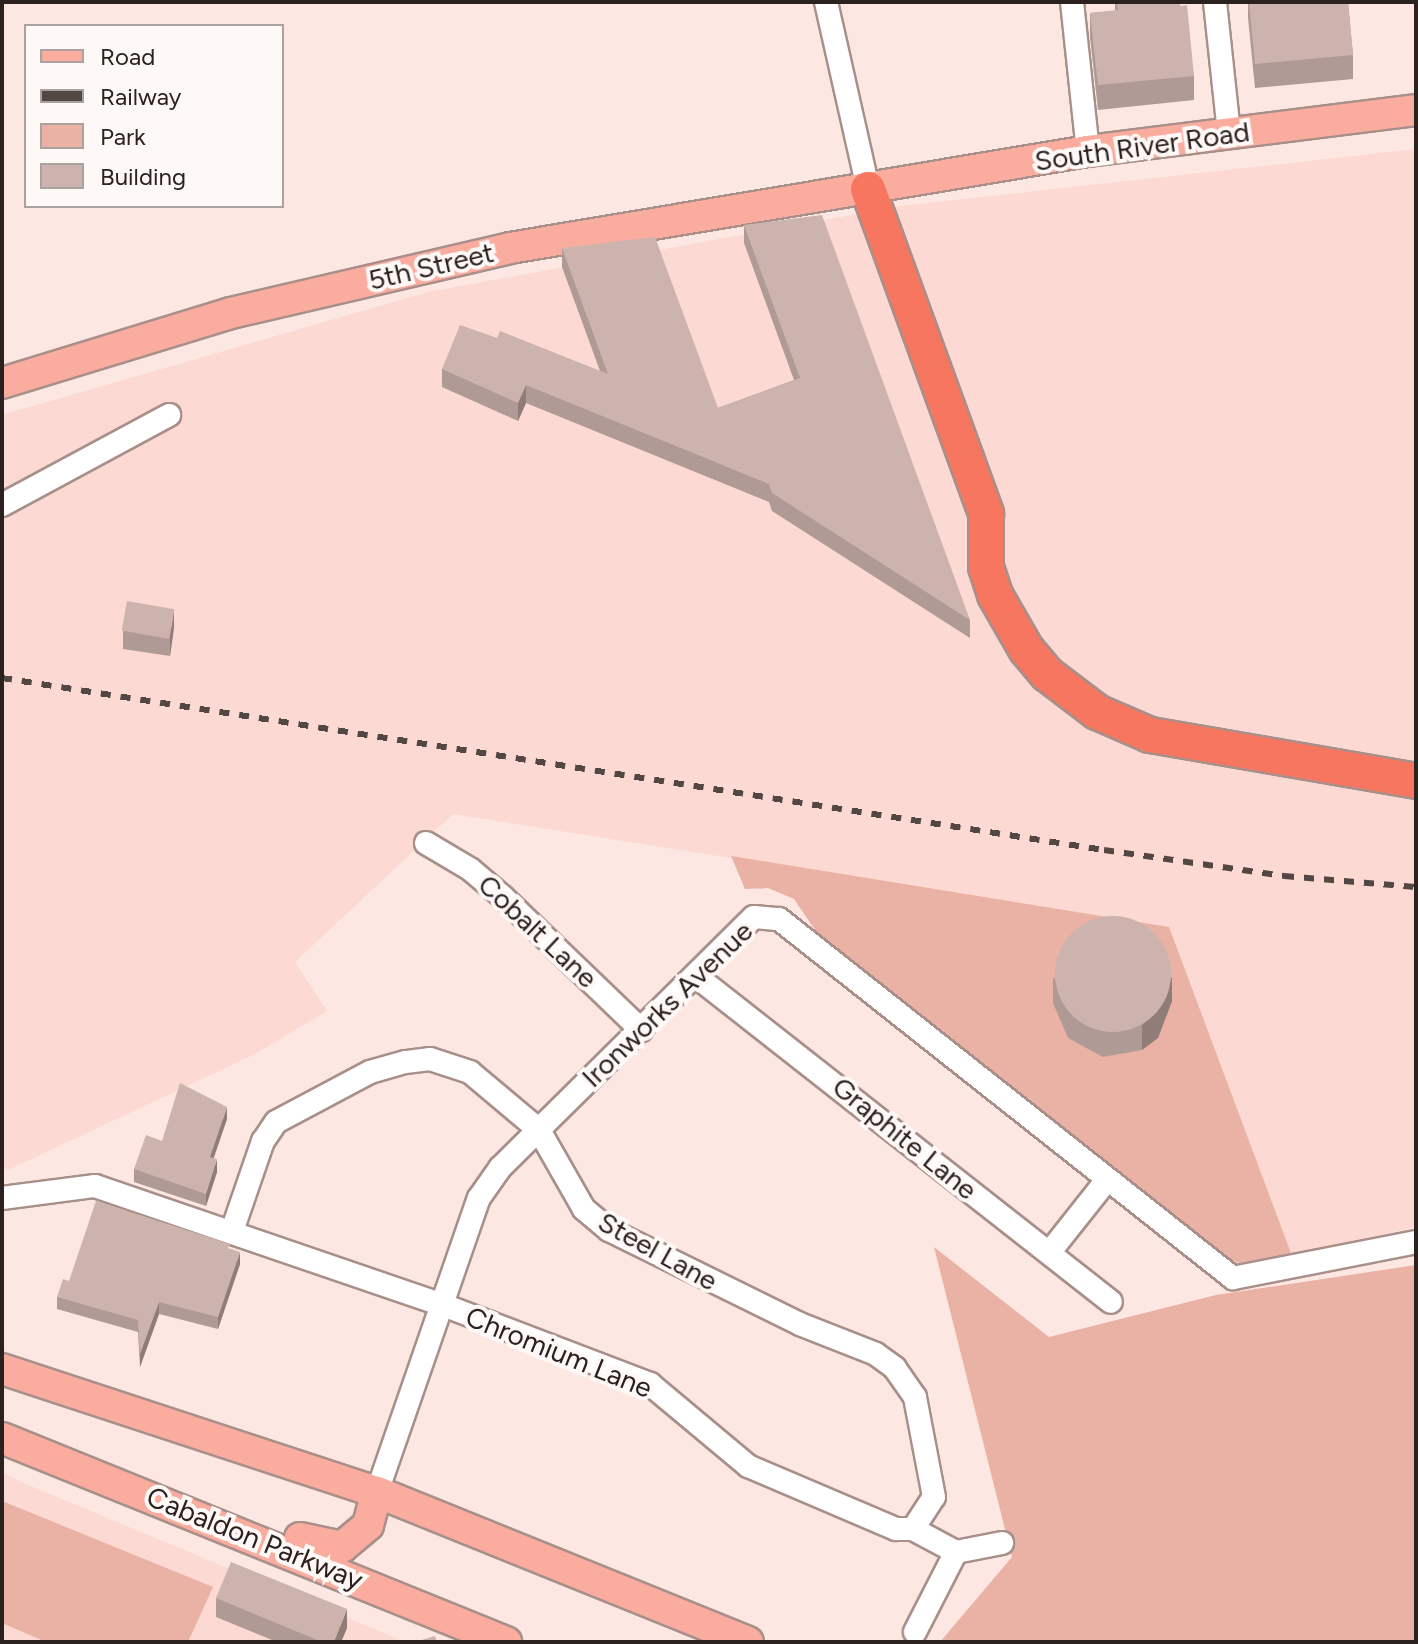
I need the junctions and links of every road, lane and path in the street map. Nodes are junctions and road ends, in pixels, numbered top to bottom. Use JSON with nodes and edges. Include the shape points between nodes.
{"nodes":[{"id":1,"x":826,"y":2,"type":"edge"},
{"id":2,"x":1072,"y":2,"type":"edge"},
{"id":3,"x":1215,"y":2,"type":"edge"},
{"id":4,"x":1416,"y":110,"type":"edge"},
{"id":5,"x":1229,"y":133,"type":"junction"},
{"id":6,"x":1088,"y":151,"type":"junction"},
{"id":7,"x":868,"y":189,"type":"junction"},
{"id":8,"x":2,"y":383,"type":"edge"},
{"id":9,"x":169,"y":415,"type":"dead end"},
{"id":10,"x":2,"y":505,"type":"edge"},
{"id":11,"x":1416,"y":781,"type":"edge"},
{"id":12,"x":426,"y":843,"type":"dead end"},
{"id":13,"x":697,"y":977,"type":"junction"},
{"id":14,"x":641,"y":1030,"type":"junction"},
{"id":15,"x":539,"y":1130,"type":"junction"},
{"id":16,"x":1106,"y":1181,"type":"junction"},
{"id":17,"x":2,"y":1198,"type":"edge"},
{"id":18,"x":232,"y":1231,"type":"junction"},
{"id":19,"x":1416,"y":1242,"type":"edge"},
{"id":20,"x":1049,"y":1253,"type":"junction"},
{"id":21,"x":1111,"y":1302,"type":"dead end"},
{"id":22,"x":443,"y":1305,"type":"junction"},
{"id":23,"x":2,"y":1369,"type":"edge"},
{"id":24,"x":2,"y":1438,"type":"edge"},
{"id":25,"x":377,"y":1492,"type":"junction"},
{"id":26,"x":173,"y":1506,"type":"junction"},
{"id":27,"x":913,"y":1529,"type":"junction"},
{"id":28,"x":1002,"y":1543,"type":"dead end"},
{"id":29,"x":956,"y":1552,"type":"junction"},
{"id":30,"x":915,"y":1632,"type":"dead end"},
{"id":31,"x":506,"y":1642,"type":"edge"},
{"id":32,"x":748,"y":1642,"type":"edge"}],
"edges":[{"from":1,"to":7,"type":"street"},
{"from":2,"to":6,"type":"street"},
{"from":3,"to":5,"type":"street"},
{"from":4,"to":5,"type":"main road","name":"South River Road"},
{"from":5,"to":6,"type":"main road","name":"South River Road"},
{"from":6,"to":7,"type":"main road","name":"South River Road"},
{"from":7,"to":8,"type":"main road","name":"5th Street","via":[[510,248],[231,313]]},
{"from":7,"to":11,"type":"highway","via":[[986,514],[986,567],[1026,649],[1070,694],[1123,726],[1188,743]]},
{"from":9,"to":10,"type":"street"},
{"from":12,"to":14,"type":"street","name":"Cobalt Lane","via":[[503,897]]},
{"from":13,"to":14,"type":"street","name":"Ironworks Avenue"},
{"from":13,"to":16,"type":"street","name":"Ironworks Avenue","via":[[747,921],[766,915],[779,919]]},
{"from":13,"to":20,"type":"street","name":"Graphite Lane"},
{"from":14,"to":15,"type":"street","name":"Ironworks Avenue"},
{"from":15,"to":18,"type":"street","name":"Steel Lane","via":[[470,1072],[430,1059],[370,1072],[276,1122],[263,1141]]},
{"from":15,"to":22,"type":"street","name":"Ironworks Avenue","via":[[479,1198]]},
{"from":15,"to":27,"type":"street","name":"Steel Lane","via":[[584,1209],[609,1230],[800,1324],[876,1354],[895,1368],[915,1397],[934,1497]]},
{"from":16,"to":19,"type":"street","name":"Ironworks Avenue","via":[[1233,1278]]},
{"from":16,"to":20,"type":"street"},
{"from":17,"to":18,"type":"street","name":"Chromium Lane","via":[[73,1185],[145,1200]]},
{"from":18,"to":22,"type":"street","name":"Chromium Lane"},
{"from":20,"to":21,"type":"street","name":"Graphite Lane"},
{"from":22,"to":25,"type":"street","name":"Ironworks Avenue"},
{"from":22,"to":27,"type":"street","name":"Chromium Lane","via":[[650,1384],[748,1466],[873,1521]]},
{"from":23,"to":25,"type":"main road"},
{"from":24,"to":26,"type":"main road","name":"Cabaldon Parkway"},
{"from":25,"to":26,"type":"main road","via":[[368,1525],[342,1547],[318,1546],[221,1506]]},
{"from":25,"to":32,"type":"main road"},
{"from":26,"to":31,"type":"main road","name":"Cabaldon Parkway"},
{"from":27,"to":29,"type":"street","name":"Chromium Lane"},
{"from":28,"to":29,"type":"street"},
{"from":29,"to":30,"type":"street"}]}
